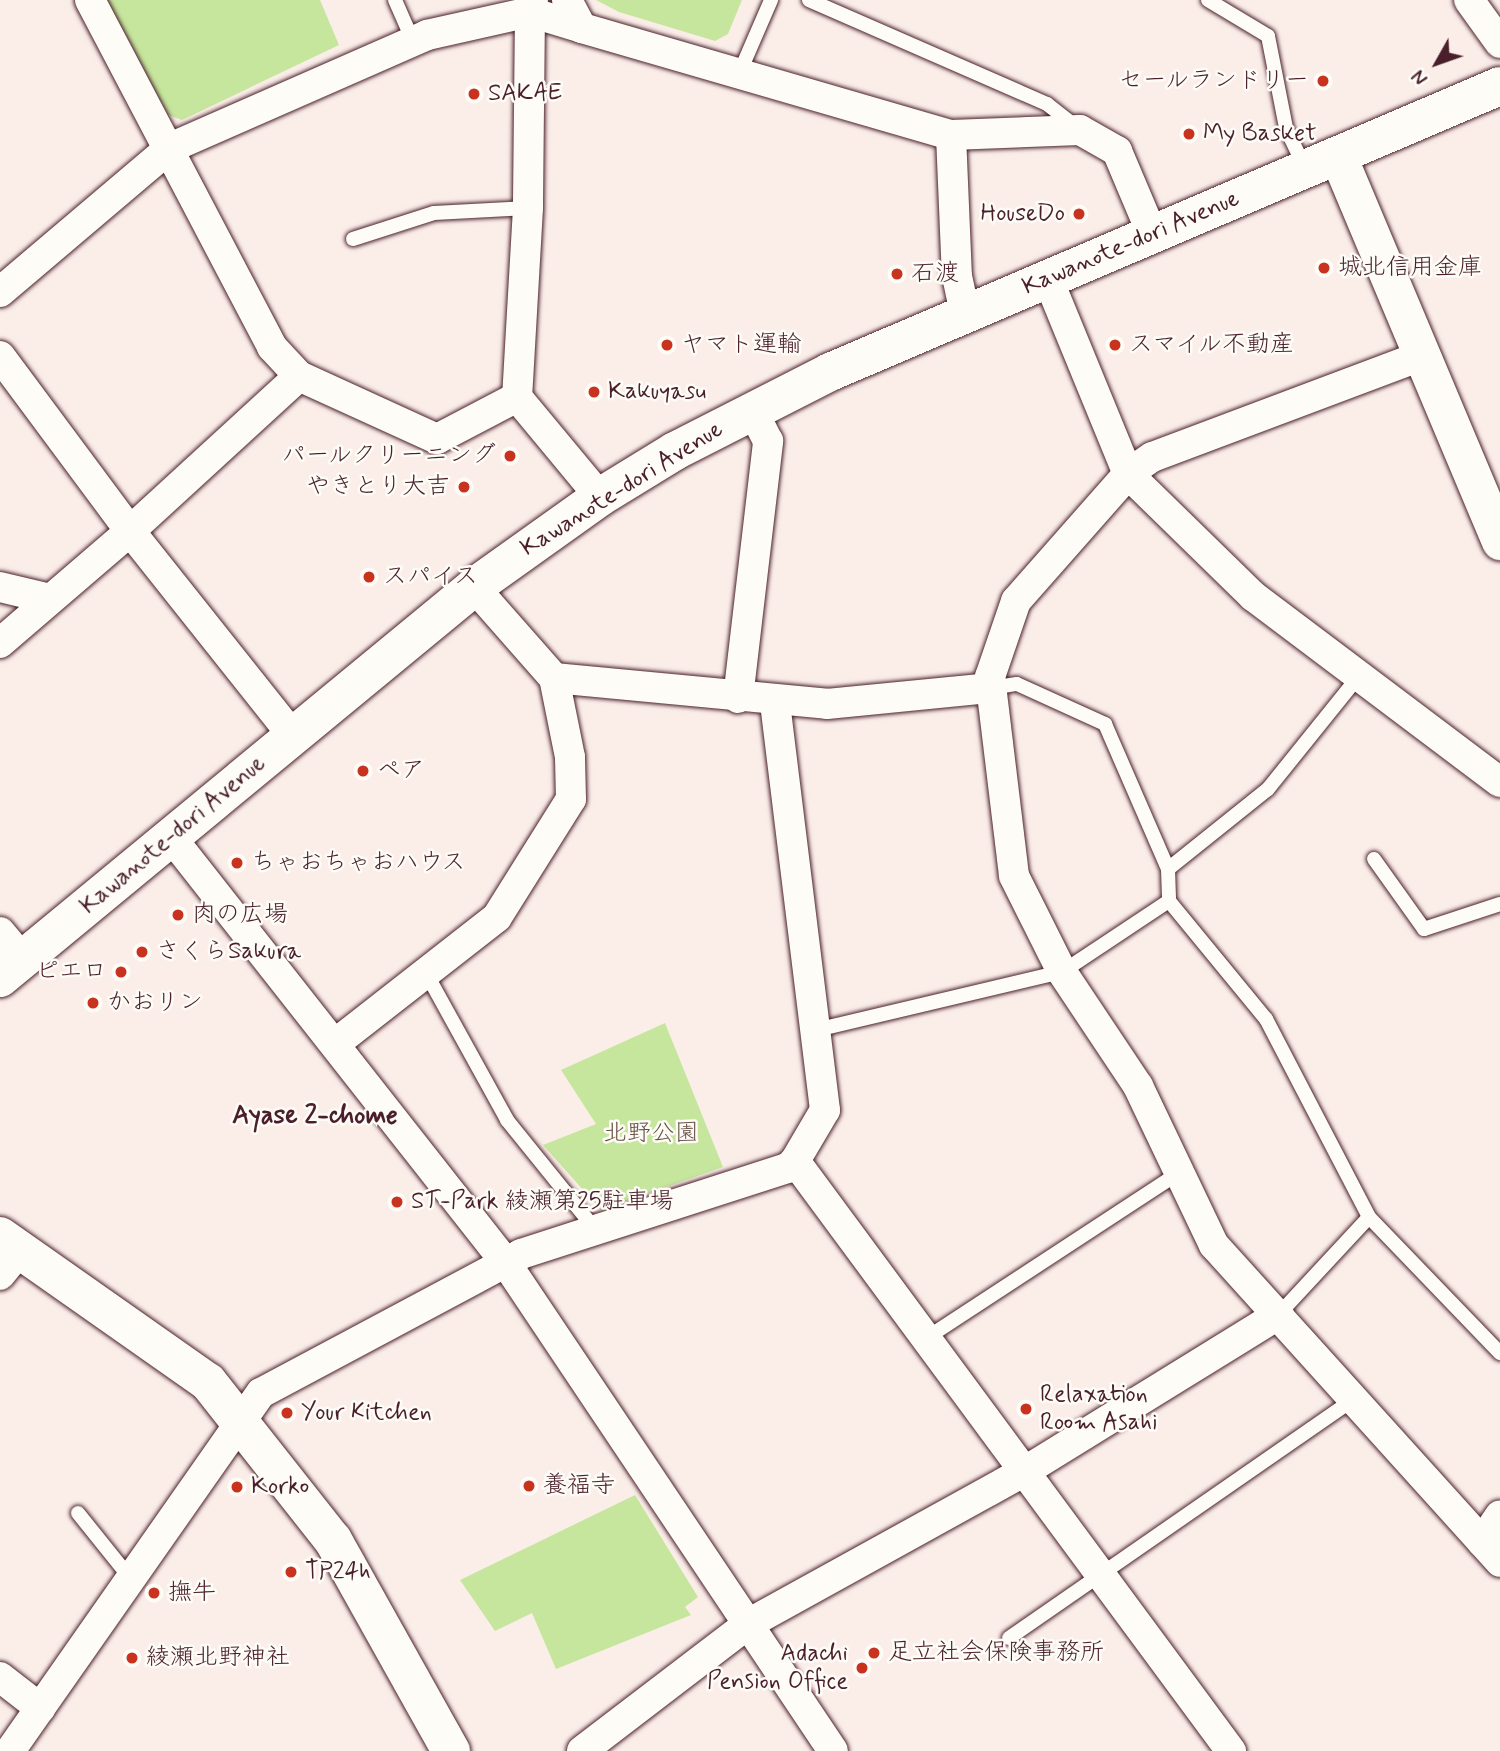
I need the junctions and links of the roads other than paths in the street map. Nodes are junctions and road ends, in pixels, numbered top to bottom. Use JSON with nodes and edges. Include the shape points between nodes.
{"nodes":[{"id":1,"x":90,"y":0,"type":"edge"},
{"id":2,"x":395,"y":0,"type":"edge"},
{"id":3,"x":567,"y":0,"type":"edge"},
{"id":4,"x":771,"y":0,"type":"edge"},
{"id":5,"x":809,"y":0,"type":"edge"},
{"id":6,"x":1208,"y":0,"type":"edge"},
{"id":7,"x":1476,"y":2,"type":"edge"},
{"id":8,"x":531,"y":6,"type":"edge"},
{"id":9,"x":582,"y":28,"type":"junction"},
{"id":10,"x":413,"y":41,"type":"junction"},
{"id":11,"x":1500,"y":43,"type":"edge"},
{"id":12,"x":739,"y":75,"type":"junction"},
{"id":13,"x":1500,"y":86,"type":"edge"},
{"id":14,"x":1080,"y":130,"type":"junction"},
{"id":15,"x":951,"y":135,"type":"junction"},
{"id":16,"x":170,"y":148,"type":"junction"},
{"id":17,"x":1322,"y":162,"type":"junction"},
{"id":18,"x":528,"y":208,"type":"junction"},
{"id":19,"x":1152,"y":234,"type":"junction"},
{"id":20,"x":352,"y":239,"type":"dead end"},
{"id":21,"x":1048,"y":279,"type":"junction"},
{"id":22,"x":0,"y":292,"type":"edge"},
{"id":23,"x":965,"y":314,"type":"junction"},
{"id":24,"x":0,"y":356,"type":"edge"},
{"id":25,"x":1421,"y":356,"type":"junction"},
{"id":26,"x":299,"y":376,"type":"junction"},
{"id":27,"x":517,"y":397,"type":"junction"},
{"id":28,"x":752,"y":409,"type":"junction"},
{"id":29,"x":1128,"y":474,"type":"junction"},
{"id":30,"x":600,"y":497,"type":"junction"},
{"id":31,"x":130,"y":531,"type":"junction"},
{"id":32,"x":1500,"y":541,"type":"edge"},
{"id":33,"x":0,"y":587,"type":"edge"},
{"id":34,"x":474,"y":587,"type":"junction"},
{"id":35,"x":50,"y":599,"type":"junction"},
{"id":36,"x":0,"y":643,"type":"edge"},
{"id":37,"x":1359,"y":676,"type":"junction"},
{"id":38,"x":554,"y":678,"type":"junction"},
{"id":39,"x":991,"y":688,"type":"junction"},
{"id":40,"x":738,"y":698,"type":"junction"},
{"id":41,"x":775,"y":702,"type":"junction"},
{"id":42,"x":293,"y":736,"type":"junction"},
{"id":43,"x":1500,"y":782,"type":"edge"},
{"id":44,"x":171,"y":837,"type":"junction"},
{"id":45,"x":1374,"y":859,"type":"dead end"},
{"id":46,"x":1168,"y":869,"type":"junction"},
{"id":47,"x":1170,"y":901,"type":"junction"},
{"id":48,"x":1500,"y":904,"type":"edge"},
{"id":49,"x":8,"y":956,"type":"edge"},
{"id":50,"x":1062,"y":972,"type":"junction"},
{"id":51,"x":426,"y":973,"type":"junction"},
{"id":52,"x":816,"y":1030,"type":"junction"},
{"id":53,"x":336,"y":1043,"type":"junction"},
{"id":54,"x":795,"y":1161,"type":"junction"},
{"id":55,"x":1180,"y":1172,"type":"junction"},
{"id":56,"x":1368,"y":1217,"type":"junction"},
{"id":57,"x":595,"y":1229,"type":"junction"},
{"id":58,"x":7,"y":1253,"type":"edge"},
{"id":59,"x":506,"y":1264,"type":"junction"},
{"id":60,"x":1279,"y":1314,"type":"junction"},
{"id":61,"x":925,"y":1339,"type":"junction"},
{"id":62,"x":1500,"y":1353,"type":"edge"},
{"id":63,"x":1356,"y":1398,"type":"junction"},
{"id":64,"x":241,"y":1424,"type":"junction"},
{"id":65,"x":1022,"y":1473,"type":"junction"},
{"id":66,"x":78,"y":1513,"type":"dead end"},
{"id":67,"x":1500,"y":1515,"type":"edge"},
{"id":68,"x":1491,"y":1552,"type":"edge"},
{"id":69,"x":1101,"y":1577,"type":"junction"},
{"id":70,"x":130,"y":1578,"type":"junction"},
{"id":71,"x":748,"y":1624,"type":"junction"},
{"id":72,"x":1009,"y":1638,"type":"dead end"},
{"id":73,"x":0,"y":1677,"type":"edge"},
{"id":74,"x":40,"y":1708,"type":"junction"},
{"id":75,"x":10,"y":1751,"type":"edge"},
{"id":76,"x":451,"y":1751,"type":"edge"},
{"id":77,"x":582,"y":1751,"type":"edge"},
{"id":78,"x":833,"y":1751,"type":"edge"},
{"id":79,"x":1231,"y":1751,"type":"edge"}],
"edges":[{"from":1,"to":16,"type":"street"},
{"from":2,"to":10,"type":"lane"},
{"from":3,"to":9,"type":"street"},
{"from":4,"to":12,"type":"lane"},
{"from":5,"to":14,"type":"lane","via":[[1046,104]]},
{"from":6,"to":17,"type":"lane","via":[[1268,36],[1286,128]]},
{"from":7,"to":11,"type":"street"},
{"from":8,"to":9,"type":"street"},
{"from":8,"to":10,"type":"street"},
{"from":8,"to":18,"type":"street"},
{"from":9,"to":12,"type":"street"},
{"from":10,"to":16,"type":"street"},
{"from":12,"to":15,"type":"street"},
{"from":13,"to":17,"type":"main road","name":"Kawanote-dori Avenue"},
{"from":14,"to":15,"type":"street"},
{"from":14,"to":19,"type":"street","via":[[1117,151]]},
{"from":15,"to":23,"type":"street","via":[[957,276]]},
{"from":16,"to":22,"type":"street"},
{"from":16,"to":26,"type":"street","via":[[272,348]]},
{"from":17,"to":19,"type":"main road","name":"Kawanote-dori Avenue"},
{"from":17,"to":25,"type":"street"},
{"from":18,"to":20,"type":"lane","via":[[434,212]]},
{"from":18,"to":27,"type":"street"},
{"from":19,"to":21,"type":"main road","name":"Kawanote-dori Avenue"},
{"from":21,"to":23,"type":"main road","name":"Kawanote-dori Avenue"},
{"from":21,"to":29,"type":"street"},
{"from":23,"to":28,"type":"main road","name":"Kawanote-dori Avenue"},
{"from":24,"to":31,"type":"street"},
{"from":25,"to":29,"type":"street","via":[[1152,457]]},
{"from":25,"to":32,"type":"street"},
{"from":26,"to":27,"type":"street","via":[[437,439]]},
{"from":26,"to":31,"type":"street"},
{"from":27,"to":30,"type":"street"},
{"from":28,"to":30,"type":"main road","name":"Kawanote-dori Avenue"},
{"from":28,"to":40,"type":"street","via":[[768,441]]},
{"from":29,"to":37,"type":"street","via":[[1254,596]]},
{"from":29,"to":39,"type":"street","via":[[1016,601],[990,677]]},
{"from":30,"to":34,"type":"main road","name":"Kawanote-dori Avenue"},
{"from":31,"to":35,"type":"street"},
{"from":31,"to":42,"type":"street"},
{"from":33,"to":35,"type":"street"},
{"from":34,"to":38,"type":"street"},
{"from":34,"to":42,"type":"main road","name":"Kawanote-dori Avenue"},
{"from":35,"to":36,"type":"street"},
{"from":37,"to":43,"type":"street"},
{"from":37,"to":46,"type":"lane","via":[[1268,789]]},
{"from":38,"to":40,"type":"street"},
{"from":38,"to":51,"type":"street","via":[[570,757],[572,799],[497,917]]},
{"from":39,"to":41,"type":"street","via":[[827,704]]},
{"from":39,"to":46,"type":"lane","via":[[1017,684],[1105,724]]},
{"from":39,"to":50,"type":"street","via":[[1014,876]]},
{"from":40,"to":41,"type":"street"},
{"from":41,"to":52,"type":"street"},
{"from":42,"to":44,"type":"main road","name":"Kawanote-dori Avenue"},
{"from":44,"to":49,"type":"main road","name":"Kawanote-dori Avenue"},
{"from":44,"to":53,"type":"street"},
{"from":45,"to":48,"type":"lane","via":[[1424,929]]},
{"from":46,"to":47,"type":"lane"},
{"from":47,"to":50,"type":"lane"},
{"from":47,"to":56,"type":"lane","via":[[1266,1019]]},
{"from":50,"to":52,"type":"lane"},
{"from":50,"to":55,"type":"street","via":[[1138,1086]]},
{"from":51,"to":53,"type":"street"},
{"from":51,"to":57,"type":"lane","via":[[507,1120]]},
{"from":52,"to":54,"type":"street","via":[[825,1110]]},
{"from":53,"to":59,"type":"street"},
{"from":54,"to":57,"type":"street","via":[[788,1168]]},
{"from":54,"to":61,"type":"street"},
{"from":55,"to":60,"type":"street","via":[[1214,1245]]},
{"from":55,"to":61,"type":"lane"},
{"from":56,"to":60,"type":"lane"},
{"from":56,"to":62,"type":"lane"},
{"from":57,"to":59,"type":"street"},
{"from":58,"to":64,"type":"main road","via":[[208,1382]]},
{"from":59,"to":64,"type":"street","via":[[261,1392]]},
{"from":59,"to":71,"type":"street"},
{"from":60,"to":63,"type":"street"},
{"from":60,"to":65,"type":"street"},
{"from":61,"to":65,"type":"street"},
{"from":63,"to":68,"type":"street"},
{"from":63,"to":69,"type":"lane"},
{"from":64,"to":70,"type":"street"},
{"from":64,"to":76,"type":"main road","via":[[333,1540]]},
{"from":65,"to":69,"type":"street"},
{"from":65,"to":71,"type":"street"},
{"from":66,"to":70,"type":"lane"},
{"from":67,"to":68,"type":"street"},
{"from":69,"to":72,"type":"lane"},
{"from":69,"to":79,"type":"street"},
{"from":70,"to":74,"type":"street"},
{"from":71,"to":77,"type":"street"},
{"from":71,"to":78,"type":"street"},
{"from":73,"to":74,"type":"street"},
{"from":74,"to":75,"type":"street"}]}
